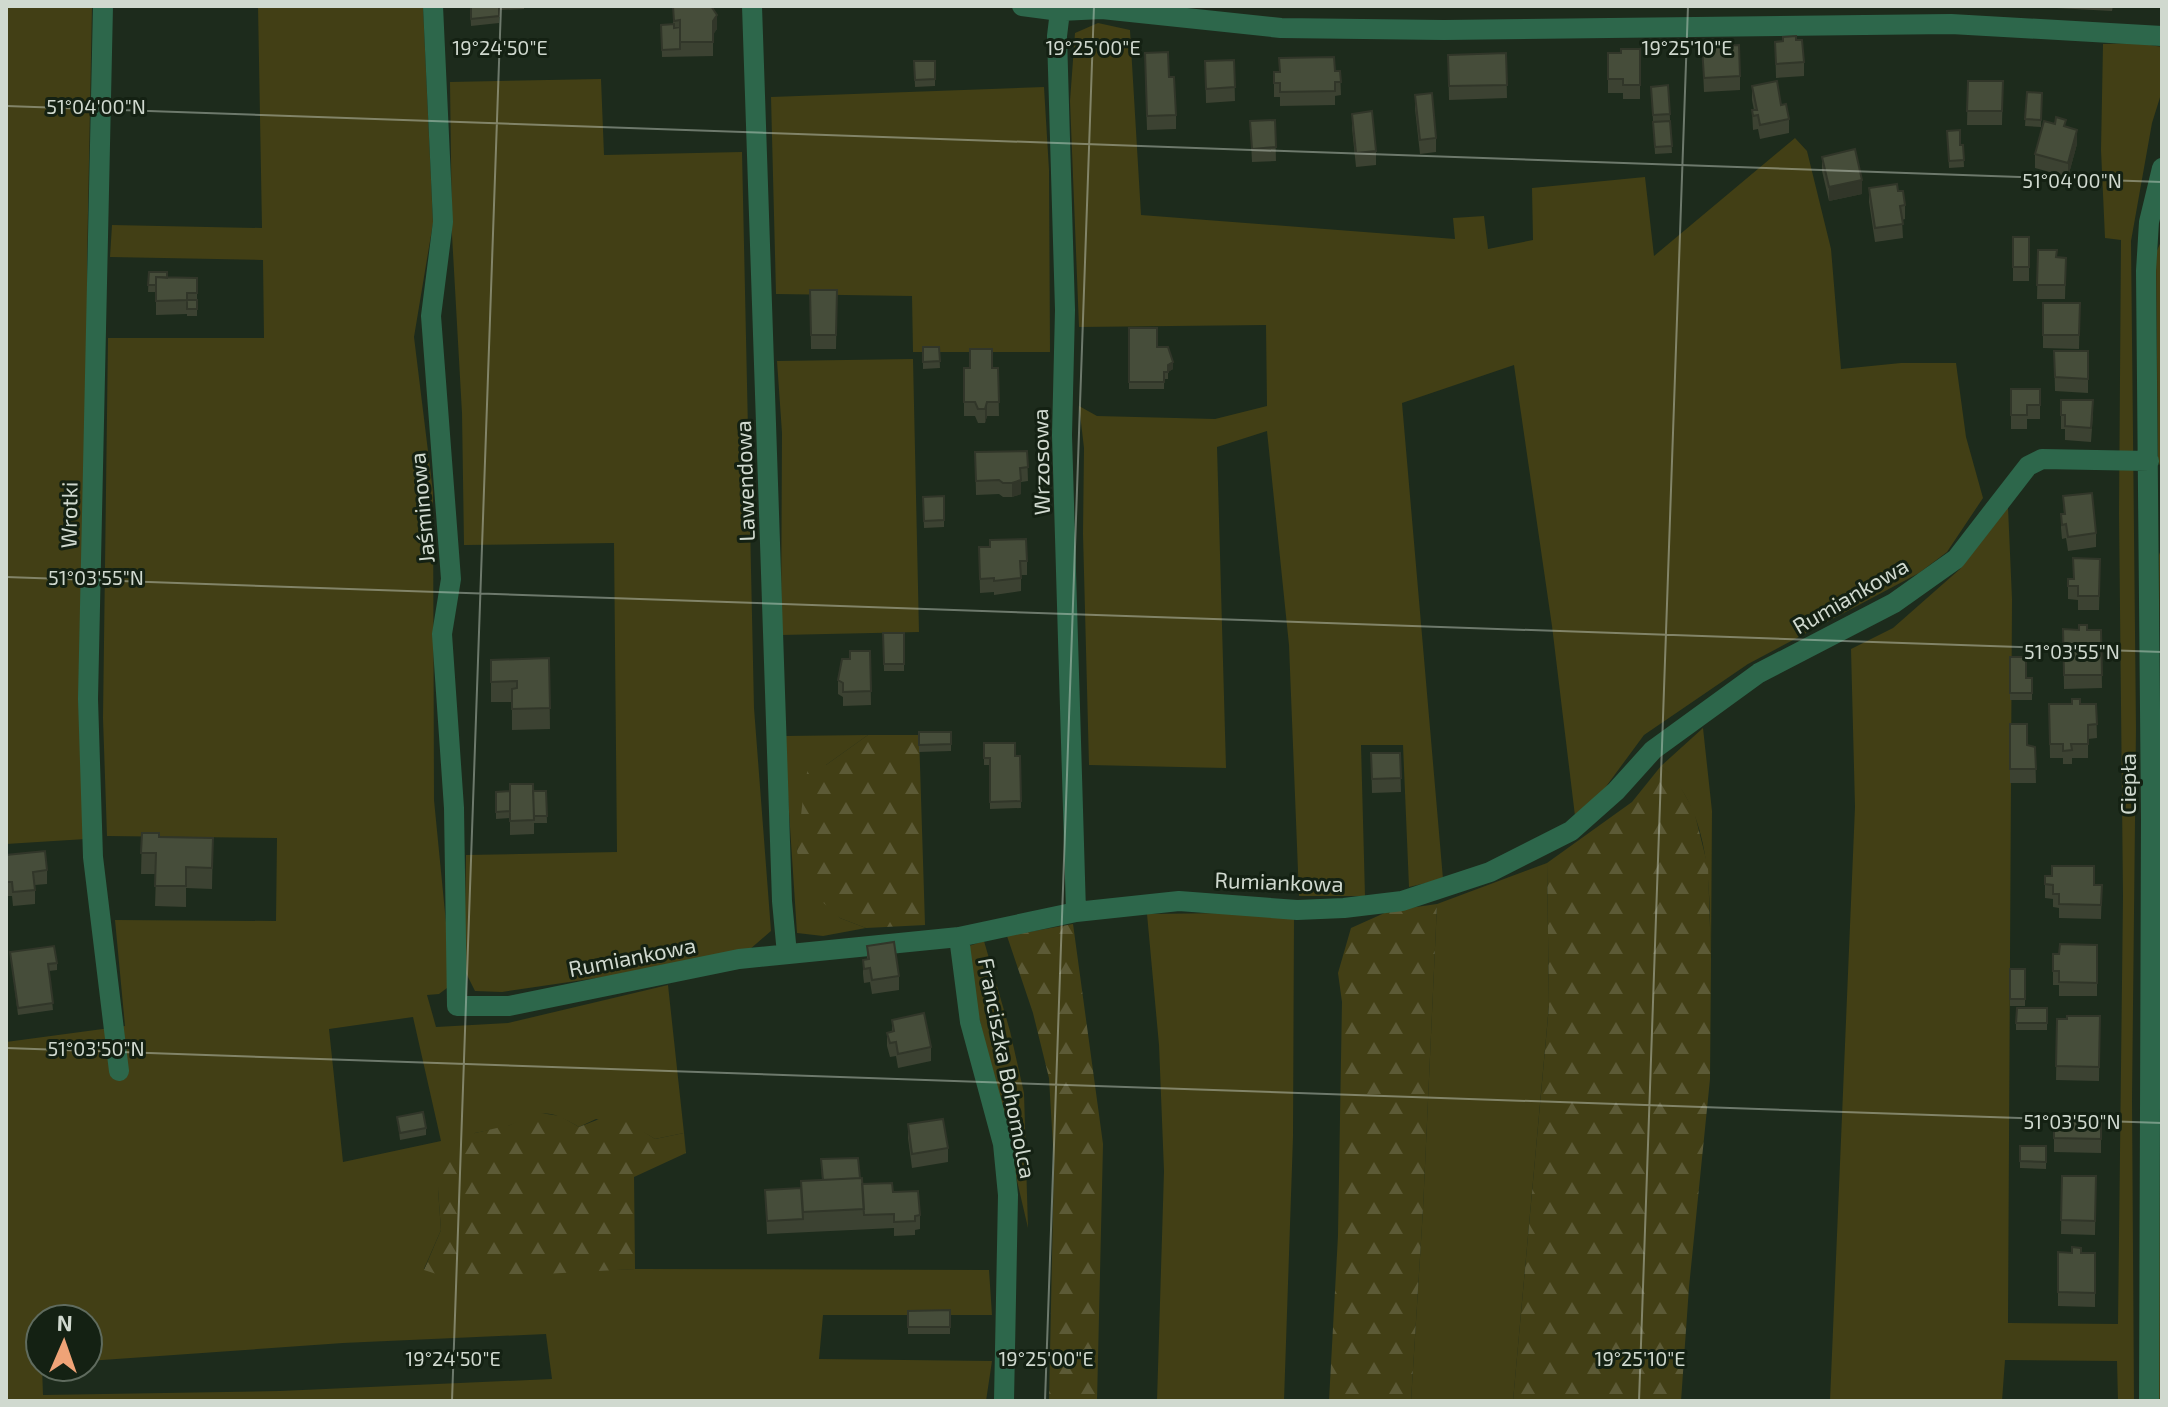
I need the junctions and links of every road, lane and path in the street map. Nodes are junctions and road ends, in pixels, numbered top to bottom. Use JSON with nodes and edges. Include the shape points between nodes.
{"nodes":[{"id":1,"x":103,"y":6,"type":"edge"},
{"id":2,"x":433,"y":6,"type":"edge"},
{"id":3,"x":752,"y":6,"type":"edge"},
{"id":4,"x":1022,"y":6,"type":"edge"},
{"id":5,"x":1060,"y":11,"type":"junction"},
{"id":6,"x":2162,"y":36,"type":"edge"},
{"id":7,"x":2162,"y":168,"type":"edge"},
{"id":8,"x":2156,"y":222,"type":"edge"},
{"id":9,"x":2149,"y":461,"type":"junction"},
{"id":10,"x":2157,"y":818,"type":"edge"},
{"id":11,"x":1076,"y":912,"type":"junction"},
{"id":12,"x":959,"y":937,"type":"junction"},
{"id":13,"x":787,"y":954,"type":"junction"},
{"id":14,"x":457,"y":1006,"type":"joint"},
{"id":15,"x":119,"y":1071,"type":"dead end"},
{"id":16,"x":1004,"y":1401,"type":"edge"},
{"id":17,"x":2149,"y":1401,"type":"edge"}],
"edges":[{"from":1,"to":15,"type":"street","name":"Wrotki","via":[[88,699],[93,857]]},
{"from":2,"to":14,"type":"street","name":"Jaśminowa","via":[[443,222],[431,316],[451,579],[442,634],[454,808]]},
{"from":3,"to":13,"type":"street","name":"Lawendowa"},
{"from":4,"to":5,"type":"street"},
{"from":5,"to":6,"type":"street","via":[[1102,9],[1281,28],[1951,24]]},
{"from":5,"to":11,"type":"street","name":"Wrzosowa","via":[[1062,435]]},
{"from":7,"to":8,"type":"street","name":"Ciepła"},
{"from":8,"to":9,"type":"street","name":"Ciepła","via":[[2146,271]]},
{"from":9,"to":10,"type":"street","name":"Ciepła"},
{"from":9,"to":11,"type":"street","name":"Rumiankowa","via":[[2042,459],[2028,466],[1956,559],[1894,603],[1759,673],[1653,750],[1571,831],[1490,872],[1402,901],[1344,908],[1179,901]]},
{"from":10,"to":17,"type":"street","name":"Ciepła"},
{"from":11,"to":12,"type":"street","name":"Rumiankowa"},
{"from":12,"to":13,"type":"street","name":"Rumiankowa"},
{"from":12,"to":16,"type":"street","name":"Franciszka Bohomolca","via":[[970,1022],[1003,1144],[1007,1182]]},
{"from":13,"to":14,"type":"street","name":"Rumiankowa","via":[[509,1006]]}]}
